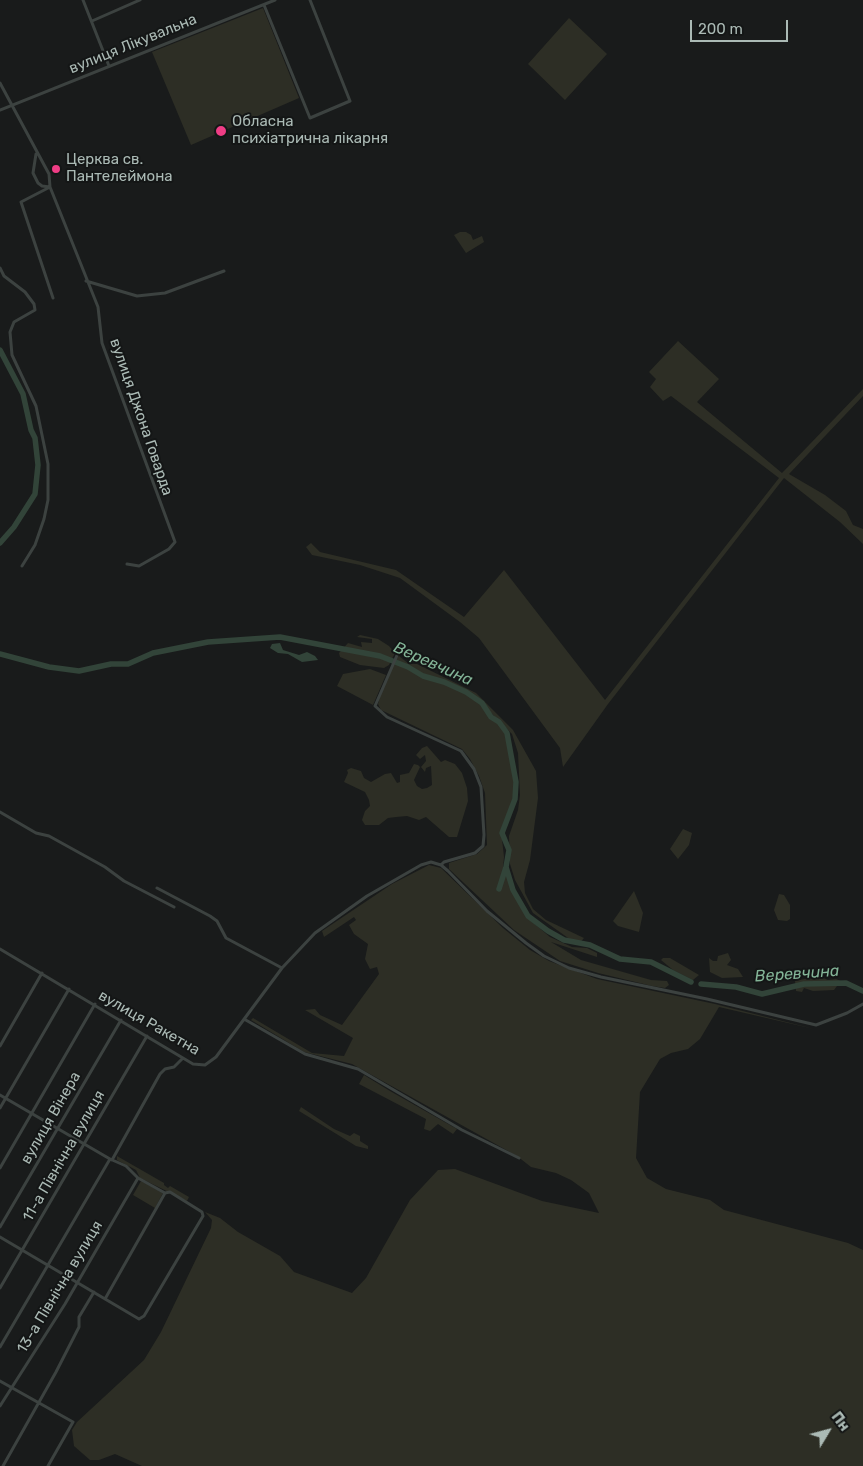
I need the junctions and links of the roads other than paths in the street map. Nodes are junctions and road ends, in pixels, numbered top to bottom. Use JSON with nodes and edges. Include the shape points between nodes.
{"nodes":[{"id":1,"x":84,"y":0,"type":"edge"},
{"id":2,"x":140,"y":0,"type":"edge"},
{"id":3,"x":275,"y":0,"type":"edge"},
{"id":4,"x":310,"y":0,"type":"edge"},
{"id":5,"x":265,"y":3,"type":"edge"},
{"id":6,"x":92,"y":21,"type":"junction"},
{"id":7,"x":109,"y":66,"type":"junction"},
{"id":8,"x":0,"y":83,"type":"edge"},
{"id":9,"x":12,"y":105,"type":"junction"},
{"id":10,"x":0,"y":110,"type":"edge"},
{"id":11,"x":36,"y":154,"type":"junction"},
{"id":12,"x":44,"y":163,"type":"junction"},
{"id":13,"x":34,"y":164,"type":"junction"},
{"id":14,"x":49,"y":185,"type":"junction"},
{"id":15,"x":0,"y":268,"type":"edge"},
{"id":16,"x":224,"y":271,"type":"dead end"},
{"id":17,"x":86,"y":281,"type":"junction"},
{"id":18,"x":53,"y":298,"type":"dead end"},
{"id":19,"x":127,"y":564,"type":"dead end"},
{"id":20,"x":22,"y":566,"type":"dead end"},
{"id":21,"x":398,"y":653,"type":"dead end"},
{"id":22,"x":0,"y":812,"type":"edge"},
{"id":23,"x":441,"y":865,"type":"junction"},
{"id":24,"x":158,"y":888,"type":"dead end"},
{"id":25,"x":174,"y":907,"type":"dead end"},
{"id":26,"x":0,"y":949,"type":"edge"},
{"id":27,"x":282,"y":968,"type":"junction"},
{"id":28,"x":42,"y":973,"type":"junction"},
{"id":29,"x":69,"y":989,"type":"junction"},
{"id":30,"x":95,"y":1004,"type":"junction"},
{"id":31,"x":863,"y":1004,"type":"edge"},
{"id":32,"x":244,"y":1019,"type":"junction"},
{"id":33,"x":121,"y":1020,"type":"junction"},
{"id":34,"x":147,"y":1036,"type":"junction"},
{"id":35,"x":0,"y":1046,"type":"edge"},
{"id":36,"x":183,"y":1058,"type":"junction"},
{"id":37,"x":0,"y":1095,"type":"edge"},
{"id":38,"x":5,"y":1099,"type":"junction"},
{"id":39,"x":0,"y":1108,"type":"edge"},
{"id":40,"x":32,"y":1113,"type":"junction"},
{"id":41,"x":58,"y":1127,"type":"junction"},
{"id":42,"x":83,"y":1144,"type":"junction"},
{"id":43,"x":519,"y":1158,"type":"dead end"},
{"id":44,"x":111,"y":1159,"type":"junction"},
{"id":45,"x":0,"y":1168,"type":"edge"},
{"id":46,"x":138,"y":1178,"type":"junction"},
{"id":47,"x":166,"y":1193,"type":"junction"},
{"id":48,"x":0,"y":1227,"type":"edge"},
{"id":49,"x":0,"y":1237,"type":"edge"},
{"id":50,"x":22,"y":1250,"type":"junction"},
{"id":51,"x":48,"y":1265,"type":"junction"},
{"id":52,"x":78,"y":1282,"type":"junction"},
{"id":53,"x":0,"y":1288,"type":"edge"},
{"id":54,"x":94,"y":1292,"type":"junction"},
{"id":55,"x":105,"y":1299,"type":"junction"},
{"id":56,"x":0,"y":1347,"type":"edge"},
{"id":57,"x":0,"y":1382,"type":"edge"},
{"id":58,"x":11,"y":1388,"type":"junction"},
{"id":59,"x":39,"y":1404,"type":"junction"},
{"id":60,"x":0,"y":1406,"type":"edge"},
{"id":61,"x":3,"y":1466,"type":"edge"},
{"id":62,"x":48,"y":1466,"type":"edge"}],
"edges":[{"from":1,"to":6,"type":"street"},
{"from":2,"to":6,"type":"street"},
{"from":3,"to":5,"type":"street","name":"вулиця Лікувальна"},
{"from":4,"to":5,"type":"street","via":[[350,100],[310,118]]},
{"from":5,"to":7,"type":"street","name":"вулиця Лікувальна"},
{"from":6,"to":7,"type":"street"},
{"from":7,"to":9,"type":"street","name":"вулиця Лікувальна"},
{"from":8,"to":9,"type":"street","name":"вулиця Джона Говарда"},
{"from":9,"to":10,"type":"street","name":"вулиця Лікувальна"},
{"from":9,"to":11,"type":"street","name":"вулиця Джона Говарда"},
{"from":11,"to":12,"type":"street","name":"вулиця Джона Говарда"},
{"from":11,"to":13,"type":"street"},
{"from":12,"to":13,"type":"street"},
{"from":12,"to":14,"type":"street","name":"вулиця Джона Говарда"},
{"from":13,"to":14,"type":"street","name":"вулиця Джона Говарда","via":[[32,170],[36,179],[42,186]]},
{"from":14,"to":17,"type":"street","name":"вулиця Джона Говарда"},
{"from":14,"to":18,"type":"street","via":[[21,202]]},
{"from":15,"to":20,"type":"street","via":[[4,276],[25,292],[34,304],[35,310],[14,322],[10,332],[12,355],[36,406],[48,464],[48,500],[44,519],[35,546]]},
{"from":16,"to":17,"type":"street","via":[[165,293],[137,296]]},
{"from":17,"to":19,"type":"street","name":"вулиця Джона Говарда","via":[[98,307],[102,343],[175,542],[139,566]]},
{"from":21,"to":23,"type":"street","name":"вулиця Ракетна","via":[[375,706],[387,717],[461,751],[474,769],[480,787],[483,846],[475,853]]},
{"from":22,"to":25,"type":"street"},
{"from":23,"to":27,"type":"street","name":"вулиця Ракетна","via":[[431,862],[421,865],[350,907],[315,933]]},
{"from":23,"to":31,"type":"street","via":[[487,911],[526,943],[569,968],[816,1025]]},
{"from":24,"to":27,"type":"street","via":[[217,921],[226,938]]},
{"from":26,"to":28,"type":"street","name":"вулиця Ракетна"},
{"from":27,"to":32,"type":"street","name":"вулиця Ракетна"},
{"from":28,"to":29,"type":"street","name":"вулиця Ракетна"},
{"from":28,"to":35,"type":"street"},
{"from":29,"to":30,"type":"street","name":"вулиця Ракетна"},
{"from":29,"to":38,"type":"street"},
{"from":30,"to":33,"type":"street","name":"вулиця Ракетна"},
{"from":30,"to":40,"type":"street"},
{"from":32,"to":36,"type":"street","name":"вулиця Ракетна","via":[[208,1063],[198,1065]]},
{"from":32,"to":43,"type":"street","via":[[305,1054],[358,1069],[462,1130]]},
{"from":33,"to":34,"type":"street","name":"вулиця Ракетна"},
{"from":33,"to":41,"type":"street","name":"вулиця Вінера"},
{"from":34,"to":36,"type":"street","name":"вулиця Ракетна"},
{"from":34,"to":42,"type":"street","name":"11-а Північна вулиця"},
{"from":36,"to":44,"type":"street","via":[[160,1074]]},
{"from":37,"to":38,"type":"street"},
{"from":38,"to":39,"type":"street"},
{"from":38,"to":40,"type":"street"},
{"from":40,"to":41,"type":"street"},
{"from":40,"to":45,"type":"street"},
{"from":41,"to":42,"type":"street"},
{"from":41,"to":48,"type":"street","name":"вулиця Вінера"},
{"from":42,"to":44,"type":"street"},
{"from":42,"to":50,"type":"street","name":"11-а Північна вулиця"},
{"from":44,"to":46,"type":"street","via":[[131,1169]]},
{"from":44,"to":51,"type":"street"},
{"from":46,"to":47,"type":"street"},
{"from":46,"to":52,"type":"street","name":"13-а Північна вулиця"},
{"from":47,"to":55,"type":"street"},
{"from":47,"to":55,"type":"street","via":[[202,1213],[143,1318],[134,1318]]},
{"from":49,"to":50,"type":"street"},
{"from":50,"to":51,"type":"street"},
{"from":50,"to":53,"type":"street","name":"11-а Північна вулиця"},
{"from":51,"to":52,"type":"street"},
{"from":51,"to":56,"type":"street"},
{"from":52,"to":54,"type":"street"},
{"from":52,"to":58,"type":"street","name":"13-а Північна вулиця"},
{"from":54,"to":55,"type":"street"},
{"from":54,"to":59,"type":"street","via":[[78,1317],[79,1327]]},
{"from":57,"to":58,"type":"street"},
{"from":58,"to":59,"type":"street"},
{"from":58,"to":60,"type":"street","name":"13-а Північна вулиця"},
{"from":59,"to":61,"type":"street"},
{"from":59,"to":62,"type":"street","via":[[73,1422]]}]}
